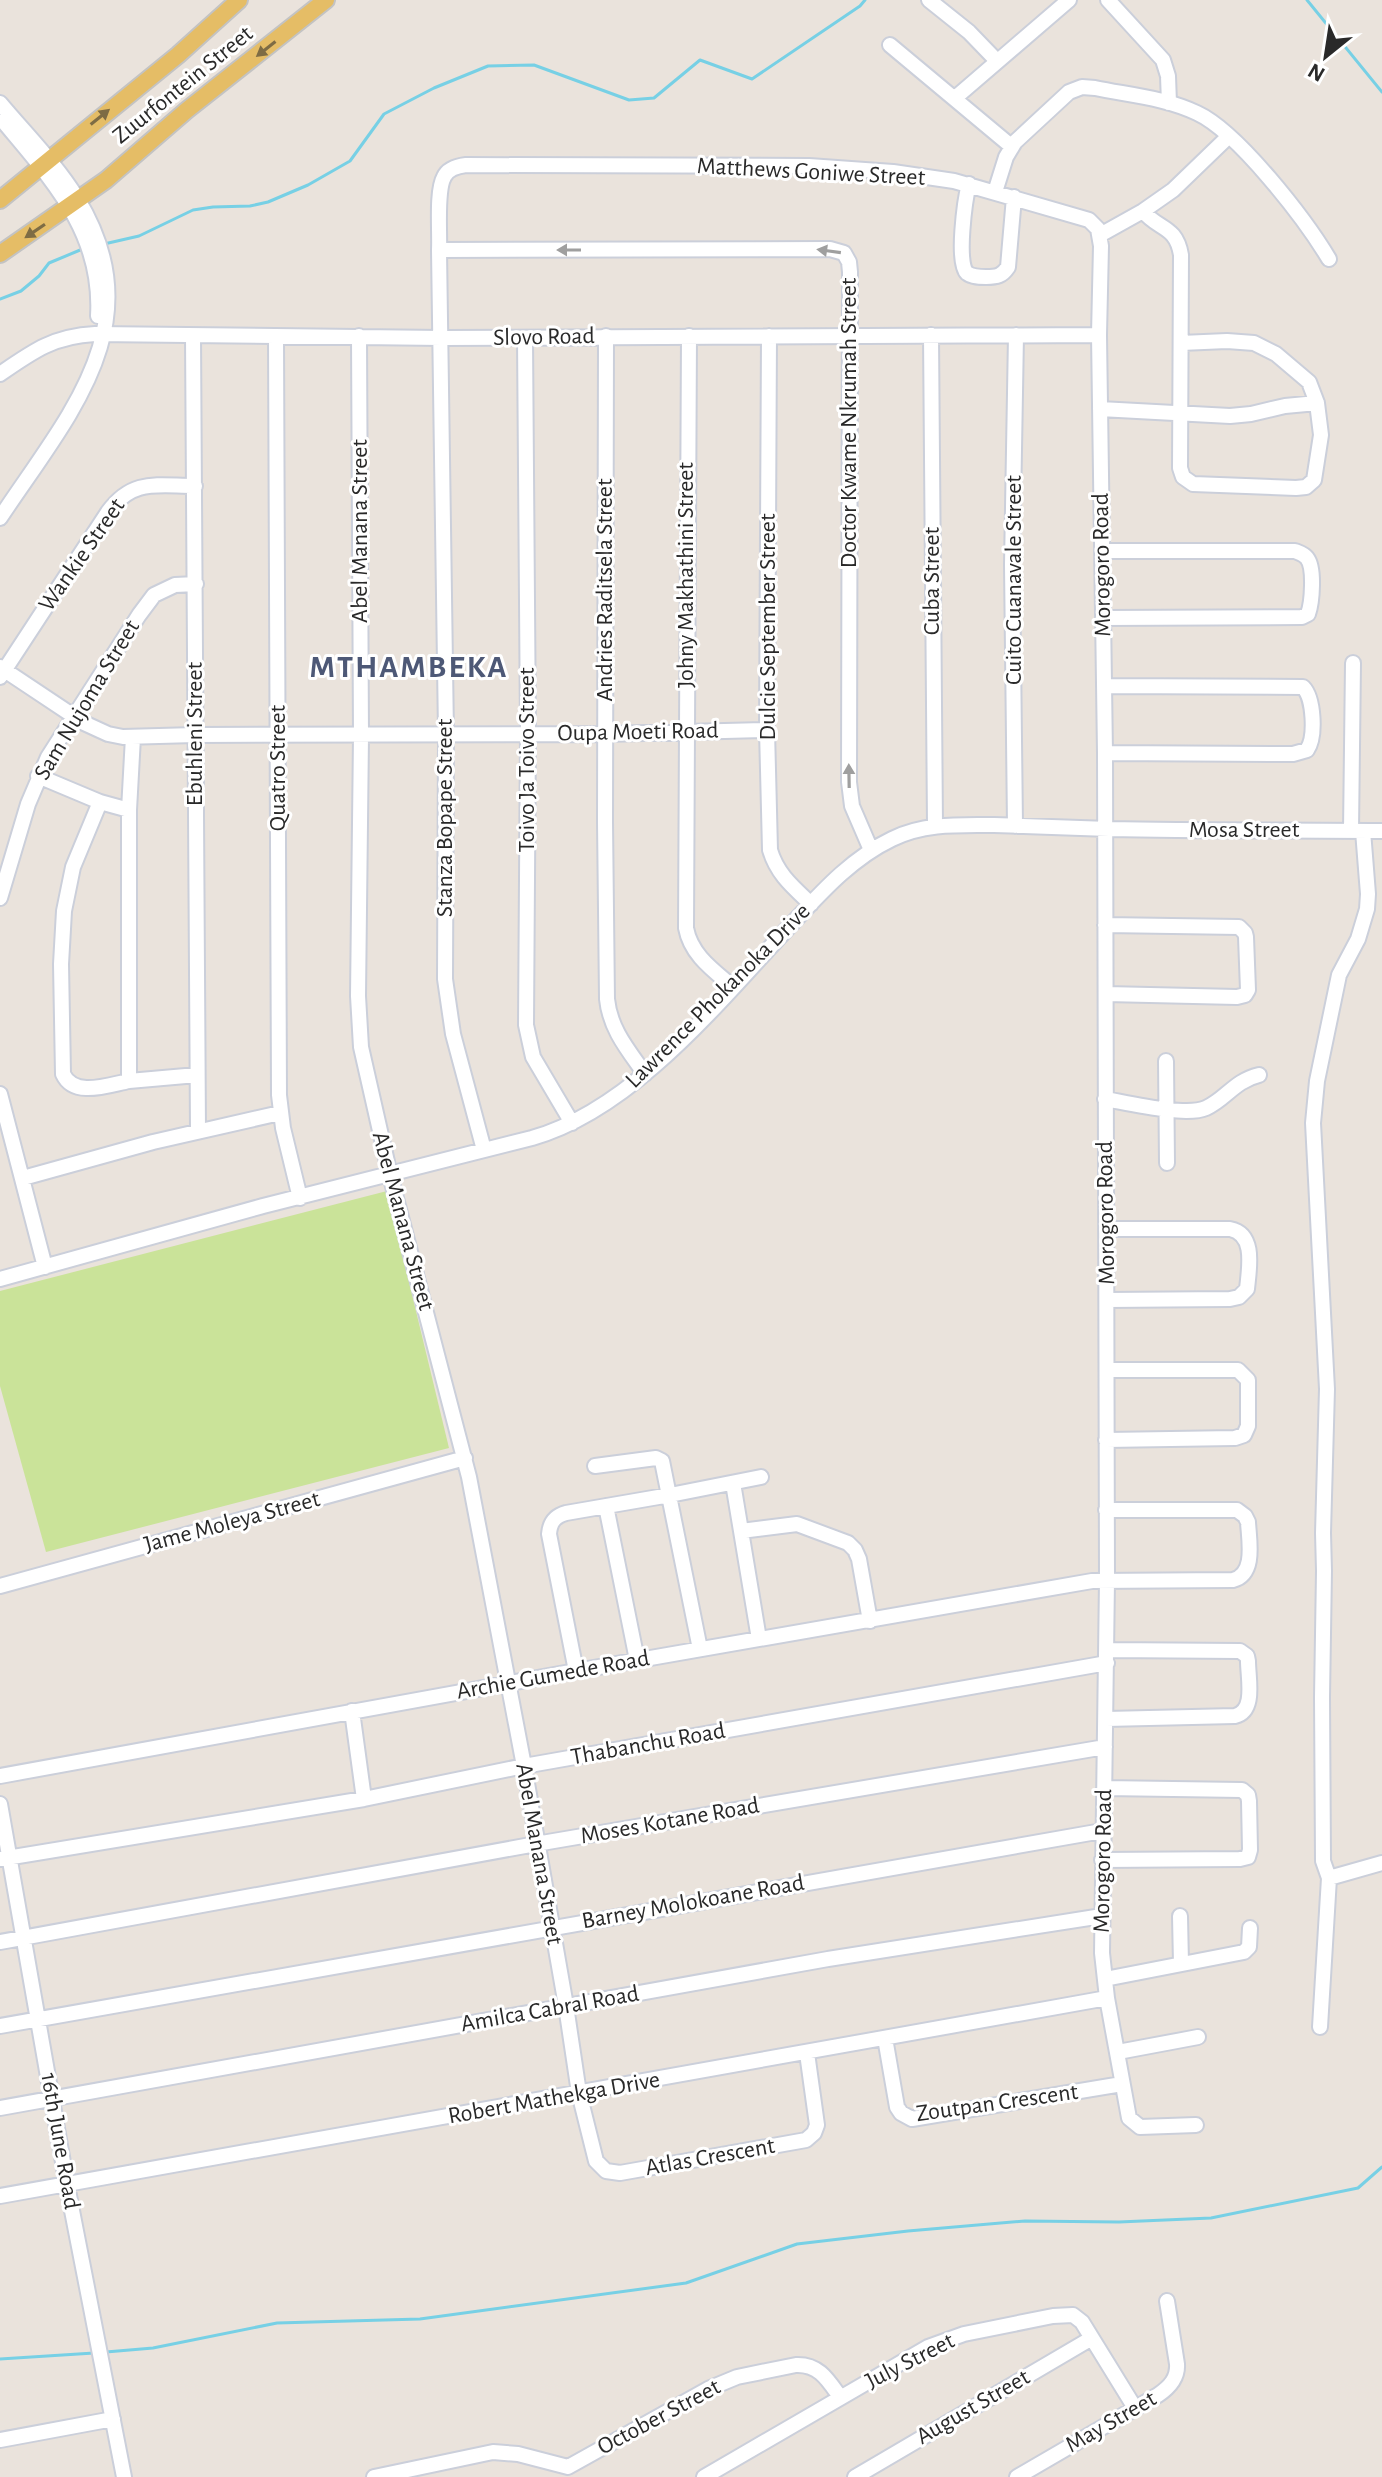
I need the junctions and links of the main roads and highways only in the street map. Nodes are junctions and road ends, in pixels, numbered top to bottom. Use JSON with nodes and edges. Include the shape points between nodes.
{"nodes":[{"id":1,"x":239,"y":0,"type":"edge"},
{"id":2,"x":326,"y":0,"type":"edge"},
{"id":3,"x":0,"y":200,"type":"edge"},
{"id":4,"x":0,"y":254,"type":"edge"}],
"edges":[{"from":3,"to":1,"type":"main road","name":"Zuurfontein Street","one_way":true},
{"from":2,"to":4,"type":"main road","name":"Zuurfontein Street","one_way":true,"via":[[106,180]]}]}
